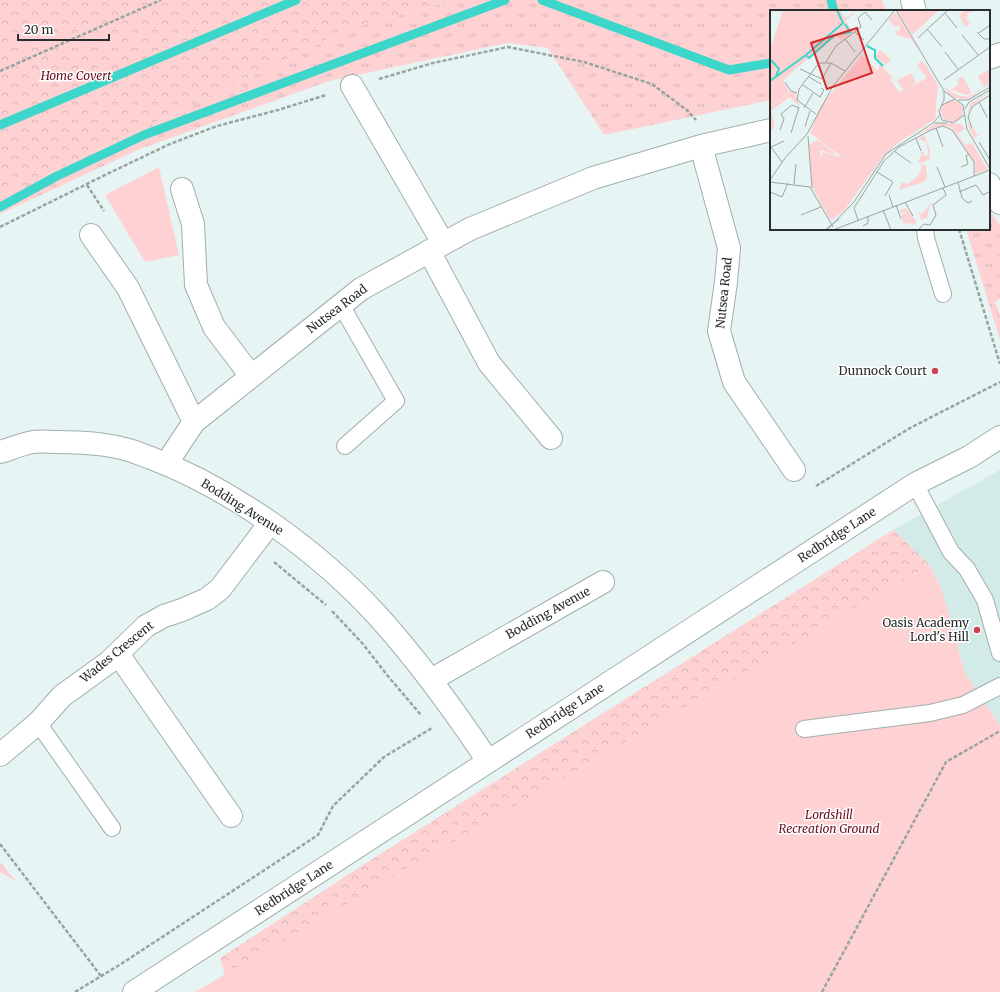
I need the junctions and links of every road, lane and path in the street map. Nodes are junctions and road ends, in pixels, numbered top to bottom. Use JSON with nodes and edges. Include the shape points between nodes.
{"nodes":[{"id":1,"x":161,"y":0,"type":"edge"},
{"id":2,"x":912,"y":0,"type":"edge"},
{"id":3,"x":915,"y":10,"type":"edge"},
{"id":4,"x":1000,"y":54,"type":"edge"},
{"id":5,"x":990,"y":58,"type":"edge"},
{"id":6,"x":0,"y":71,"type":"edge"},
{"id":7,"x":352,"y":86,"type":"junction"},
{"id":8,"x":770,"y":130,"type":"edge"},
{"id":9,"x":707,"y":145,"type":"junction"},
{"id":10,"x":990,"y":186,"type":"edge"},
{"id":11,"x":182,"y":189,"type":"dead end"},
{"id":12,"x":1000,"y":204,"type":"edge"},
{"id":13,"x":0,"y":227,"type":"edge"},
{"id":14,"x":925,"y":230,"type":"edge"},
{"id":15,"x":959,"y":230,"type":"edge"},
{"id":16,"x":90,"y":235,"type":"dead end"},
{"id":17,"x":436,"y":247,"type":"junction"},
{"id":18,"x":943,"y":294,"type":"dead end"},
{"id":19,"x":341,"y":305,"type":"junction"},
{"id":20,"x":1000,"y":364,"type":"edge"},
{"id":21,"x":251,"y":376,"type":"junction"},
{"id":22,"x":1000,"y":382,"type":"edge"},
{"id":23,"x":194,"y":422,"type":"junction"},
{"id":24,"x":1000,"y":437,"type":"edge"},
{"id":25,"x":551,"y":438,"type":"dead end"},
{"id":26,"x":345,"y":446,"type":"dead end"},
{"id":27,"x":0,"y":452,"type":"edge"},
{"id":28,"x":166,"y":464,"type":"junction"},
{"id":29,"x":794,"y":470,"type":"joint"},
{"id":30,"x":915,"y":484,"type":"junction"},
{"id":31,"x":270,"y":523,"type":"junction"},
{"id":32,"x":251,"y":547,"type":"junction"},
{"id":33,"x":603,"y":582,"type":"dead end"},
{"id":34,"x":1000,"y":653,"type":"edge"},
{"id":35,"x":118,"y":654,"type":"junction"},
{"id":36,"x":431,"y":680,"type":"junction"},
{"id":37,"x":1000,"y":686,"type":"edge"},
{"id":38,"x":456,"y":713,"type":"junction"},
{"id":39,"x":422,"y":717,"type":"dead end"},
{"id":40,"x":427,"y":722,"type":"dead end"},
{"id":41,"x":38,"y":723,"type":"junction"},
{"id":42,"x":432,"y":728,"type":"junction"},
{"id":43,"x":804,"y":728,"type":"dead end"},
{"id":44,"x":1000,"y":732,"type":"edge"},
{"id":45,"x":0,"y":755,"type":"edge"},
{"id":46,"x":488,"y":761,"type":"junction"},
{"id":47,"x":231,"y":816,"type":"dead end"},
{"id":48,"x":112,"y":828,"type":"dead end"},
{"id":49,"x":0,"y":844,"type":"edge"},
{"id":50,"x":101,"y":976,"type":"junction"},
{"id":51,"x":74,"y":992,"type":"edge"},
{"id":52,"x":134,"y":992,"type":"edge"},
{"id":53,"x":822,"y":992,"type":"edge"}],
"edges":[{"from":1,"to":6,"type":"path"},
{"from":2,"to":3,"type":"street"},
{"from":4,"to":5,"type":"street"},
{"from":7,"to":9,"type":"path","via":[[433,63],[508,47],[584,62],[652,84],[688,111]]},
{"from":7,"to":13,"type":"path","via":[[217,126],[170,144]]},
{"from":7,"to":17,"type":"street"},
{"from":8,"to":9,"type":"street","name":"Nutsea Road"},
{"from":9,"to":17,"type":"street","name":"Nutsea Road","via":[[593,178],[470,229]]},
{"from":9,"to":29,"type":"street","name":"Nutsea Road","via":[[729,248],[719,331],[734,382]]},
{"from":10,"to":12,"type":"street"},
{"from":11,"to":21,"type":"street","via":[[193,224],[196,285],[214,327]]},
{"from":14,"to":18,"type":"lane"},
{"from":15,"to":20,"type":"path"},
{"from":16,"to":23,"type":"street","via":[[128,288]]},
{"from":17,"to":19,"type":"street","name":"Nutsea Road","via":[[361,289]]},
{"from":17,"to":25,"type":"street","via":[[489,363]]},
{"from":19,"to":21,"type":"street","name":"Nutsea Road"},
{"from":19,"to":26,"type":"lane","via":[[396,401]]},
{"from":21,"to":23,"type":"street","name":"Nutsea Road"},
{"from":22,"to":29,"type":"path","via":[[910,428],[814,488]]},
{"from":23,"to":28,"type":"street","name":"Nutsea Road"},
{"from":24,"to":30,"type":"street","name":"Redbridge Lane","via":[[970,457]]},
{"from":27,"to":28,"type":"street","name":"Bodding Avenue","via":[[32,442],[82,442],[124,449]]},
{"from":28,"to":31,"type":"street","name":"Bodding Avenue","via":[[208,484]]},
{"from":30,"to":34,"type":"lane","via":[[951,552],[967,570],[985,600]]},
{"from":30,"to":46,"type":"street","name":"Redbridge Lane"},
{"from":31,"to":32,"type":"street","name":"Wades Crescent"},
{"from":31,"to":36,"type":"street","name":"Bodding Avenue","via":[[331,570],[376,614]]},
{"from":32,"to":35,"type":"street","name":"Wades Crescent","via":[[220,589],[207,600],[164,616],[146,626]]},
{"from":32,"to":39,"type":"path","via":[[329,607],[363,644]]},
{"from":33,"to":36,"type":"street","name":"Bodding Avenue"},
{"from":35,"to":41,"type":"street","name":"Wades Crescent","via":[[62,696]]},
{"from":35,"to":47,"type":"street"},
{"from":36,"to":38,"type":"street","name":"Bodding Avenue"},
{"from":37,"to":43,"type":"lane","via":[[963,705],[930,713]]},
{"from":38,"to":42,"type":"path"},
{"from":38,"to":46,"type":"street","name":"Bodding Avenue"},
{"from":40,"to":42,"type":"path"},
{"from":41,"to":45,"type":"street","name":"Wades Crescent"},
{"from":41,"to":48,"type":"lane"},
{"from":42,"to":50,"type":"path","via":[[384,757],[333,806],[318,835]]},
{"from":44,"to":53,"type":"path","via":[[946,762]]},
{"from":46,"to":52,"type":"street","name":"Redbridge Lane"},
{"from":49,"to":50,"type":"path"},
{"from":50,"to":51,"type":"path"}]}
